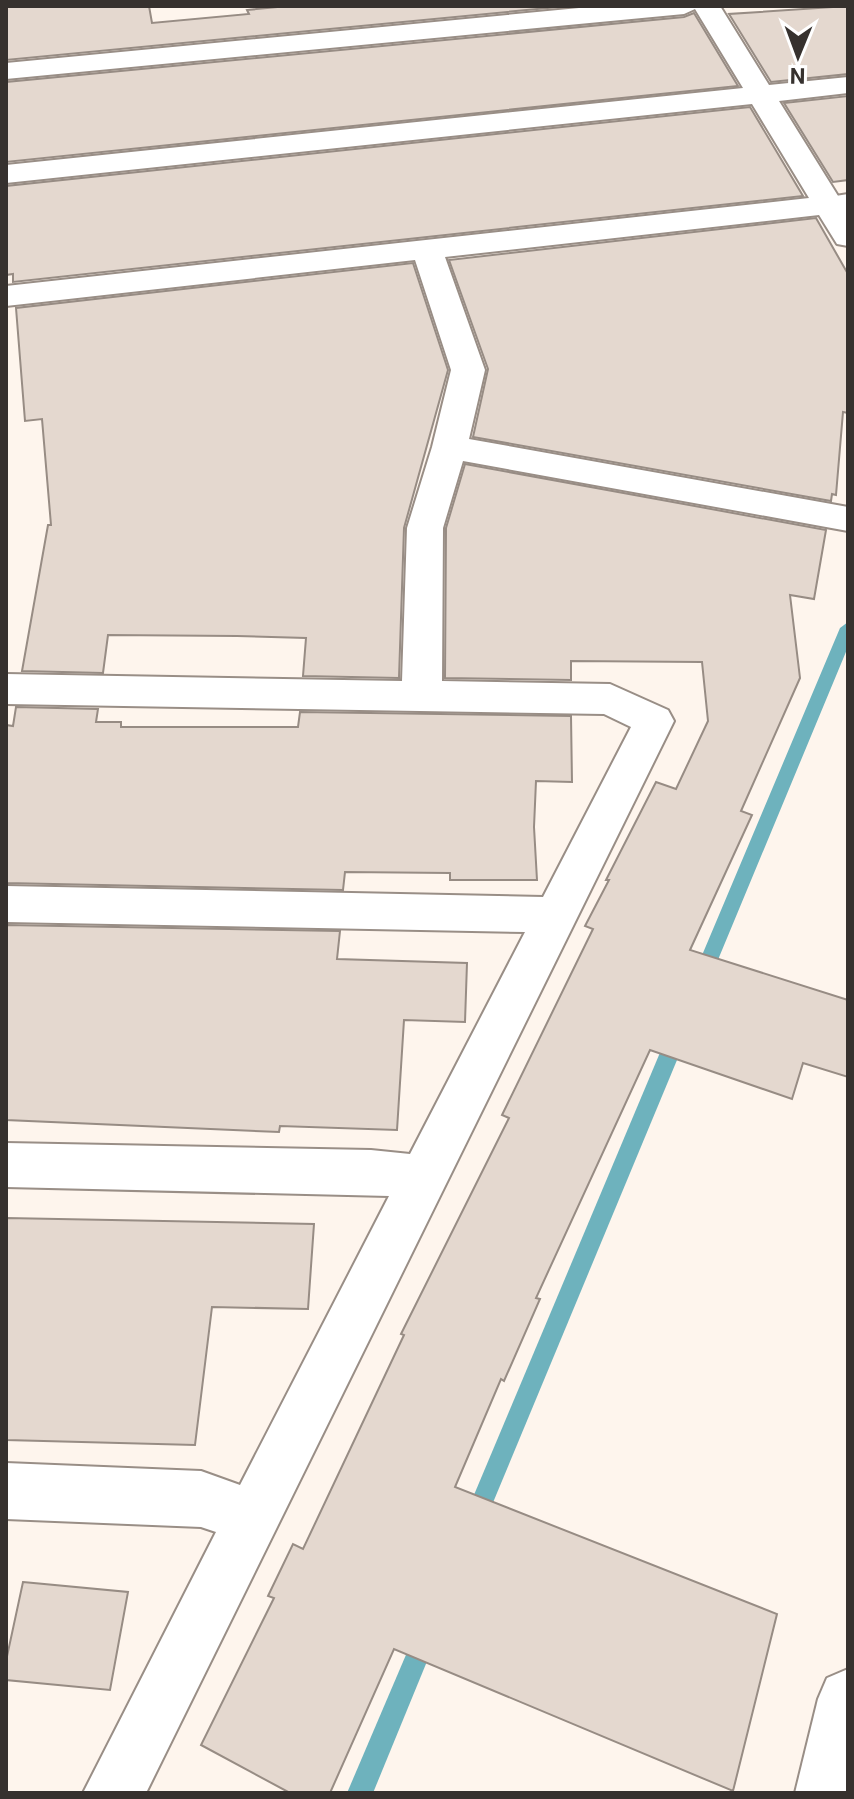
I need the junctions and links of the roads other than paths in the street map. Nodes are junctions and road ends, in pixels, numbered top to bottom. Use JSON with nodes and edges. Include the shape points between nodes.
{"nodes":[{"id":1,"x":684,"y":6,"type":"edge"},
{"id":2,"x":707,"y":6,"type":"edge"},
{"id":3,"x":6,"y":71,"type":"edge"},
{"id":4,"x":848,"y":85,"type":"edge"},
{"id":5,"x":761,"y":94,"type":"junction"},
{"id":6,"x":6,"y":174,"type":"edge"},
{"id":7,"x":838,"y":204,"type":"edge"},
{"id":8,"x":848,"y":237,"type":"edge"},
{"id":9,"x":427,"y":249,"type":"junction"},
{"id":10,"x":6,"y":296,"type":"edge"},
{"id":11,"x":450,"y":447,"type":"junction"},
{"id":12,"x":848,"y":519,"type":"edge"},
{"id":13,"x":6,"y":689,"type":"edge"},
{"id":14,"x":422,"y":696,"type":"junction"},
{"id":15,"x":6,"y":904,"type":"edge"},
{"id":16,"x":556,"y":916,"type":"junction"},
{"id":17,"x":6,"y":1165,"type":"edge"},
{"id":18,"x":423,"y":1178,"type":"junction"},
{"id":19,"x":6,"y":1491,"type":"edge"},
{"id":20,"x":253,"y":1518,"type":"junction"},
{"id":21,"x":848,"y":1699,"type":"edge"},
{"id":22,"x":114,"y":1793,"type":"edge"},
{"id":23,"x":826,"y":1793,"type":"edge"}],
"edges":[{"from":1,"to":3,"type":"street"},
{"from":2,"to":5,"type":"street"},
{"from":4,"to":5,"type":"street"},
{"from":5,"to":6,"type":"street"},
{"from":5,"to":7,"type":"street"},
{"from":7,"to":8,"type":"street"},
{"from":7,"to":9,"type":"street"},
{"from":9,"to":10,"type":"street"},
{"from":9,"to":11,"type":"street","via":[[468,370]]},
{"from":11,"to":12,"type":"street"},
{"from":11,"to":14,"type":"street","via":[[425,528]]},
{"from":13,"to":14,"type":"street"},
{"from":14,"to":16,"type":"street","via":[[610,699],[654,721]]},
{"from":15,"to":16,"type":"street"},
{"from":16,"to":18,"type":"street"},
{"from":17,"to":18,"type":"street","via":[[371,1172]]},
{"from":18,"to":20,"type":"street"},
{"from":19,"to":20,"type":"street","via":[[201,1499]]},
{"from":20,"to":22,"type":"street"},
{"from":21,"to":23,"type":"street"}]}
